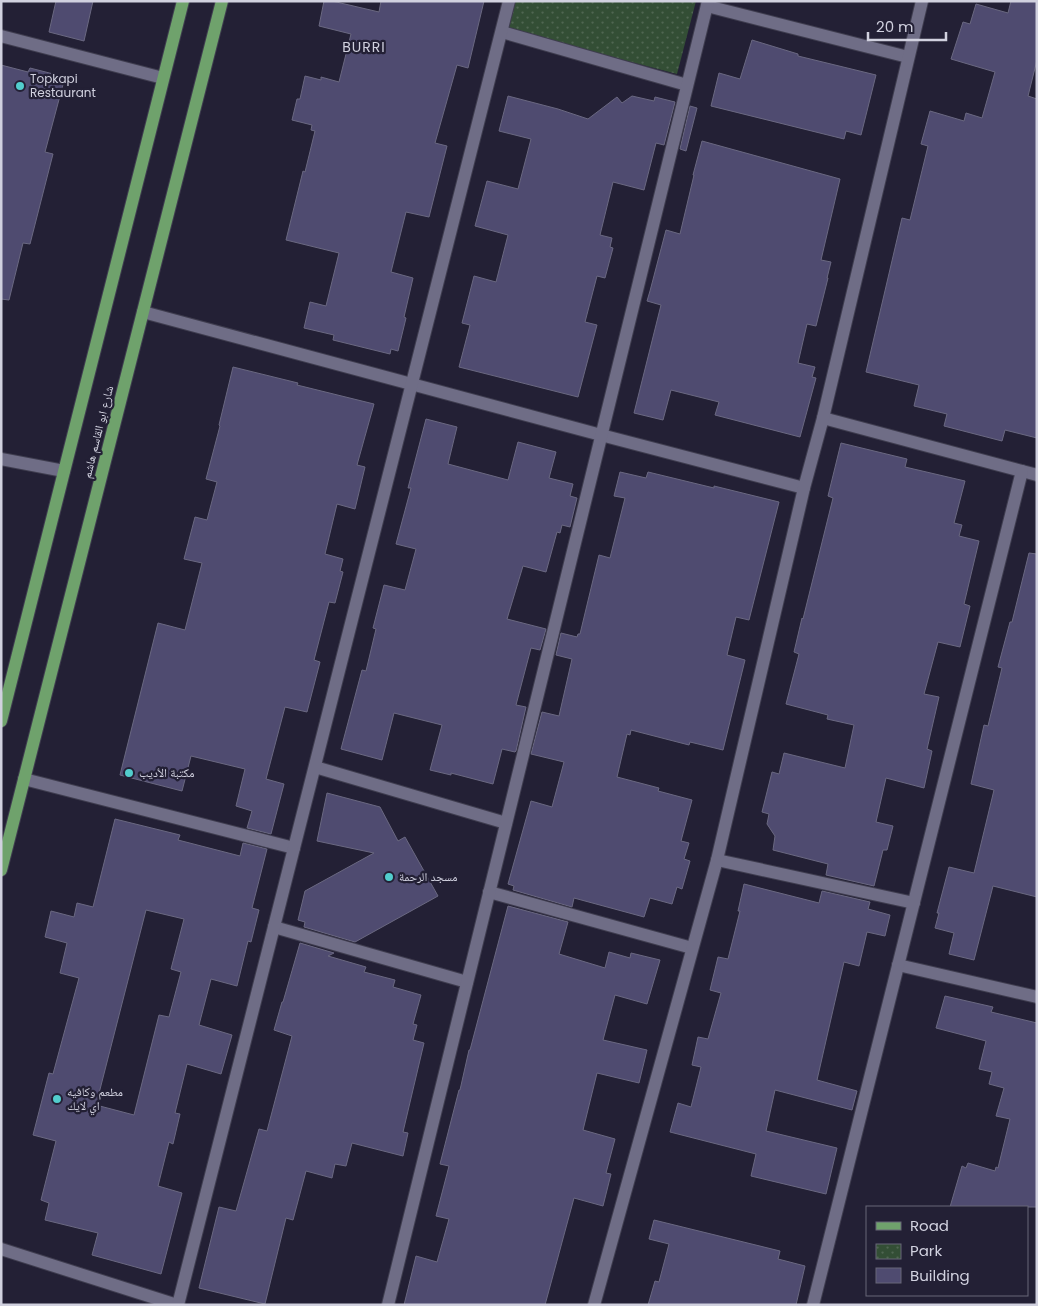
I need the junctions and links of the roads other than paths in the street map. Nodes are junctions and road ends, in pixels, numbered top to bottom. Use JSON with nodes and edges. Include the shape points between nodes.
{"nodes":[{"id":1,"x":182,"y":1,"type":"edge"},
{"id":2,"x":222,"y":1,"type":"edge"},
{"id":3,"x":510,"y":1,"type":"edge"},
{"id":4,"x":922,"y":1,"type":"edge"},
{"id":5,"x":708,"y":4,"type":"edge"},
{"id":6,"x":502,"y":32,"type":"junction"},
{"id":7,"x":1,"y":36,"type":"edge"},
{"id":8,"x":908,"y":57,"type":"junction"},
{"id":9,"x":163,"y":78,"type":"junction"},
{"id":10,"x":687,"y":86,"type":"junction"},
{"id":11,"x":143,"y":312,"type":"junction"},
{"id":12,"x":412,"y":384,"type":"junction"},
{"id":13,"x":823,"y":418,"type":"junction"},
{"id":14,"x":601,"y":435,"type":"junction"},
{"id":15,"x":1,"y":459,"type":"edge"},
{"id":16,"x":64,"y":471,"type":"junction"},
{"id":17,"x":1022,"y":471,"type":"junction"},
{"id":18,"x":1037,"y":475,"type":"edge"},
{"id":19,"x":804,"y":488,"type":"junction"},
{"id":20,"x":1,"y":721,"type":"edge"},
{"id":21,"x":315,"y":767,"type":"junction"},
{"id":22,"x":24,"y":779,"type":"junction"},
{"id":23,"x":506,"y":823,"type":"junction"},
{"id":24,"x":294,"y":848,"type":"junction"},
{"id":25,"x":716,"y":860,"type":"junction"},
{"id":26,"x":1,"y":870,"type":"edge"},
{"id":27,"x":489,"y":892,"type":"junction"},
{"id":28,"x":914,"y":903,"type":"junction"},
{"id":29,"x":274,"y":927,"type":"junction"},
{"id":30,"x":692,"y":948,"type":"junction"},
{"id":31,"x":898,"y":965,"type":"junction"},
{"id":32,"x":467,"y":982,"type":"junction"},
{"id":33,"x":1037,"y":997,"type":"edge"},
{"id":34,"x":1,"y":1250,"type":"edge"},
{"id":35,"x":178,"y":1305,"type":"edge"},
{"id":36,"x":388,"y":1305,"type":"edge"},
{"id":37,"x":594,"y":1305,"type":"edge"},
{"id":38,"x":813,"y":1305,"type":"edge"}],
"edges":[{"from":1,"to":9,"type":"main road","name":"شارع ابو القاسم هاشم"},
{"from":2,"to":11,"type":"main road","name":"شارع ابو القاسم هاشم"},
{"from":3,"to":6,"type":"street"},
{"from":4,"to":8,"type":"street"},
{"from":5,"to":8,"type":"street"},
{"from":5,"to":10,"type":"street"},
{"from":6,"to":10,"type":"street"},
{"from":6,"to":12,"type":"street"},
{"from":7,"to":9,"type":"street"},
{"from":8,"to":13,"type":"street"},
{"from":9,"to":16,"type":"main road","name":"شارع ابو القاسم هاشم"},
{"from":10,"to":14,"type":"street"},
{"from":11,"to":12,"type":"street"},
{"from":11,"to":22,"type":"main road","name":"شارع ابو القاسم هاشم"},
{"from":12,"to":14,"type":"street"},
{"from":12,"to":21,"type":"street"},
{"from":13,"to":17,"type":"street"},
{"from":13,"to":19,"type":"street"},
{"from":14,"to":19,"type":"street"},
{"from":14,"to":23,"type":"street"},
{"from":15,"to":16,"type":"street"},
{"from":16,"to":20,"type":"main road","name":"شارع ابو القاسم هاشم"},
{"from":17,"to":18,"type":"street"},
{"from":17,"to":28,"type":"street"},
{"from":19,"to":25,"type":"street"},
{"from":21,"to":23,"type":"street"},
{"from":21,"to":24,"type":"street"},
{"from":22,"to":24,"type":"street"},
{"from":22,"to":26,"type":"main road","name":"شارع ابو القاسم هاشم"},
{"from":23,"to":27,"type":"street"},
{"from":24,"to":29,"type":"street"},
{"from":25,"to":28,"type":"street"},
{"from":25,"to":30,"type":"street"},
{"from":27,"to":30,"type":"street"},
{"from":27,"to":32,"type":"street"},
{"from":28,"to":31,"type":"street"},
{"from":29,"to":32,"type":"street"},
{"from":29,"to":35,"type":"street"},
{"from":30,"to":37,"type":"street"},
{"from":31,"to":33,"type":"street"},
{"from":31,"to":38,"type":"street"},
{"from":32,"to":36,"type":"street"},
{"from":34,"to":35,"type":"street"}]}
